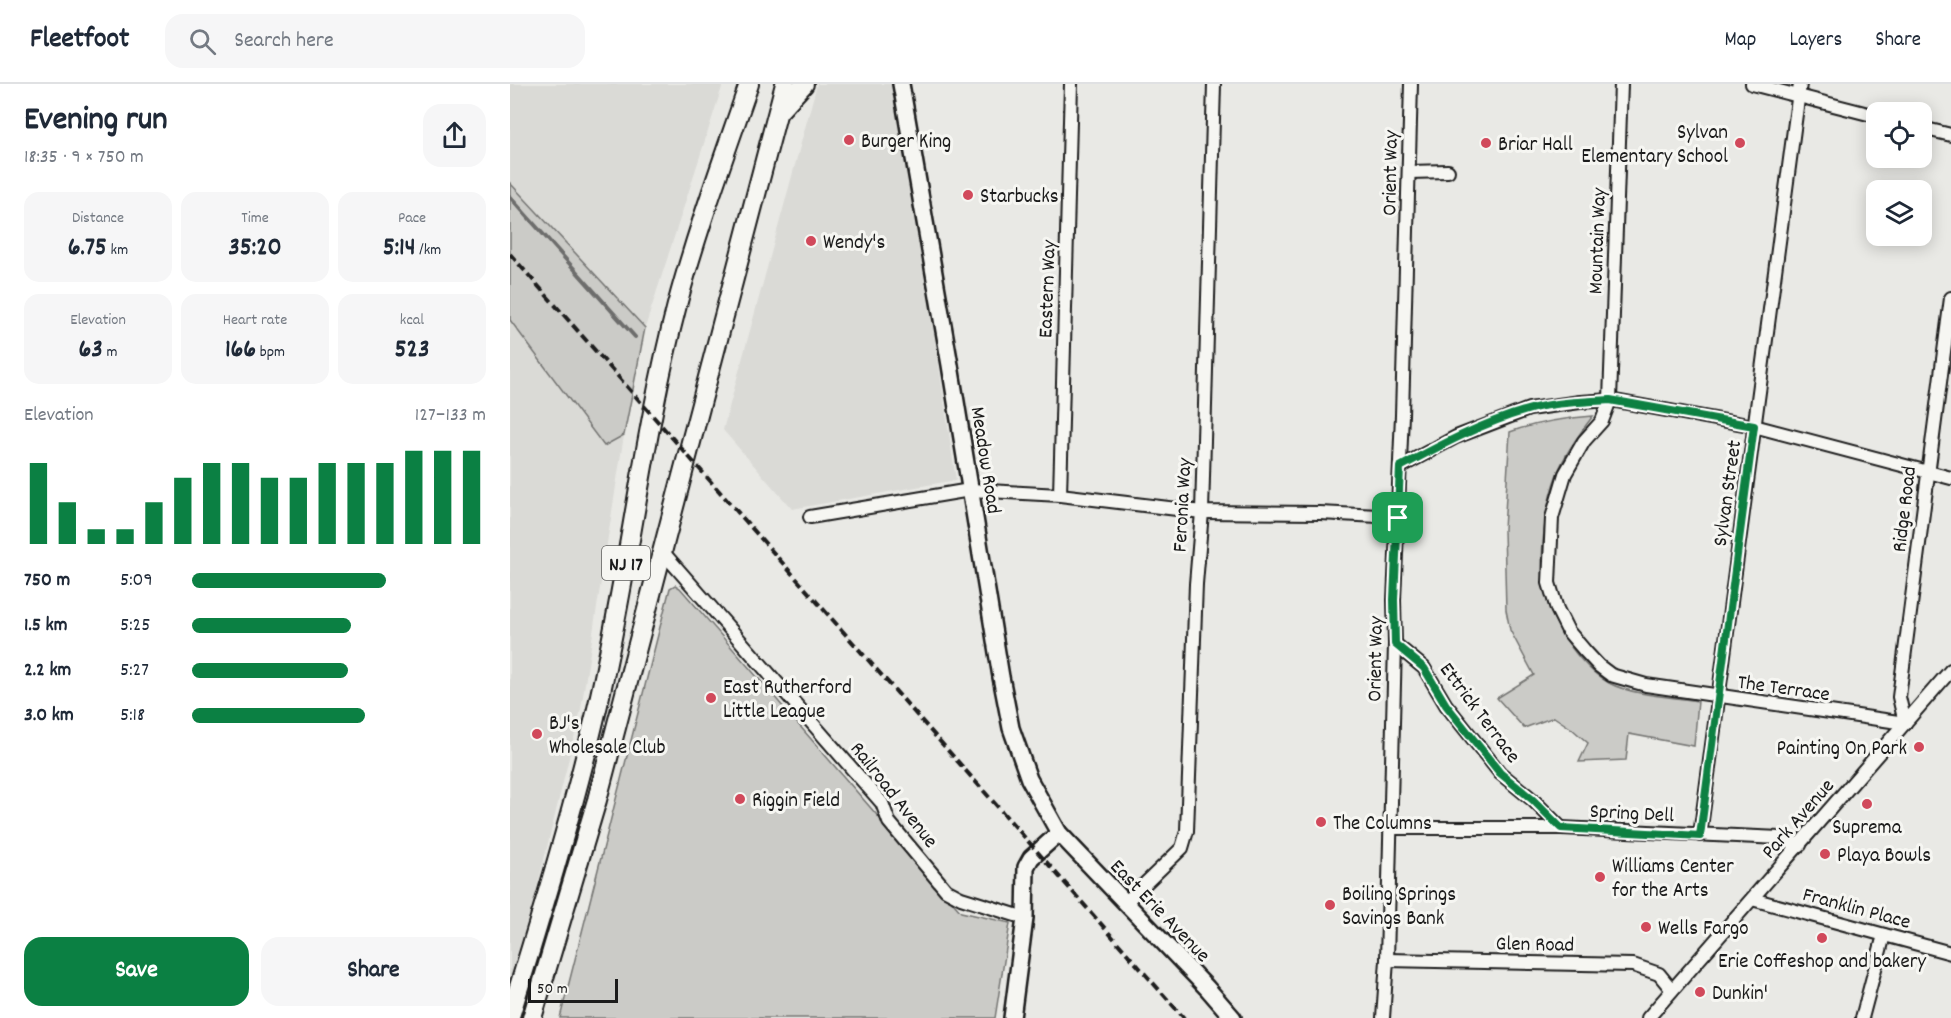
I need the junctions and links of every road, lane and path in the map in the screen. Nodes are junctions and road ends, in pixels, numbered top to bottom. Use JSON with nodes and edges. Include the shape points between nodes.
{"nodes":[{"id":1,"x":749,"y":84,"type":"edge"},
{"id":2,"x":785,"y":84,"type":"edge"},
{"id":3,"x":804,"y":84,"type":"edge"},
{"id":4,"x":901,"y":84,"type":"edge"},
{"id":5,"x":1071,"y":84,"type":"edge"},
{"id":6,"x":1214,"y":84,"type":"edge"},
{"id":7,"x":1411,"y":84,"type":"edge"},
{"id":8,"x":1621,"y":84,"type":"edge"},
{"id":9,"x":1752,"y":84,"type":"edge"},
{"id":10,"x":1800,"y":90,"type":"edge"},
{"id":11,"x":777,"y":112,"type":"junction"},
{"id":12,"x":1866,"y":113,"type":"edge"},
{"id":13,"x":1932,"y":130,"type":"edge"},
{"id":14,"x":1951,"y":135,"type":"edge"},
{"id":15,"x":1448,"y":171,"type":"dead end"},
{"id":16,"x":1409,"y":172,"type":"junction"},
{"id":17,"x":1951,"y":298,"type":"edge"},
{"id":18,"x":1610,"y":400,"type":"junction"},
{"id":19,"x":1754,"y":426,"type":"junction"},
{"id":20,"x":1400,"y":467,"type":"junction"},
{"id":21,"x":1927,"y":472,"type":"junction"},
{"id":22,"x":1951,"y":478,"type":"edge"},
{"id":23,"x":970,"y":490,"type":"junction"},
{"id":24,"x":1060,"y":495,"type":"junction"},
{"id":25,"x":1202,"y":513,"type":"junction"},
{"id":26,"x":810,"y":517,"type":"dead end"},
{"id":27,"x":1398,"y":518,"type":"junction"},
{"id":28,"x":661,"y":550,"type":"junction"},
{"id":29,"x":1395,"y":644,"type":"junction"},
{"id":30,"x":1951,"y":670,"type":"edge"},
{"id":31,"x":1718,"y":697,"type":"junction"},
{"id":32,"x":1905,"y":723,"type":"junction"},
{"id":33,"x":1389,"y":828,"type":"junction"},
{"id":34,"x":1561,"y":828,"type":"junction"},
{"id":35,"x":1059,"y":832,"type":"junction"},
{"id":36,"x":1700,"y":836,"type":"junction"},
{"id":37,"x":1800,"y":845,"type":"junction"},
{"id":38,"x":1752,"y":899,"type":"junction"},
{"id":39,"x":1125,"y":903,"type":"junction"},
{"id":40,"x":1025,"y":918,"type":"junction"},
{"id":41,"x":1884,"y":935,"type":"junction"},
{"id":42,"x":1951,"y":953,"type":"edge"},
{"id":43,"x":1387,"y":960,"type":"junction"},
{"id":44,"x":1672,"y":990,"type":"junction"},
{"id":45,"x":510,"y":1016,"type":"edge"},
{"id":46,"x":532,"y":1018,"type":"edge"},
{"id":47,"x":1012,"y":1018,"type":"edge"},
{"id":48,"x":1233,"y":1018,"type":"edge"},
{"id":49,"x":1383,"y":1018,"type":"edge"},
{"id":50,"x":1648,"y":1018,"type":"edge"},
{"id":51,"x":1862,"y":1018,"type":"edge"}],
"edges":[{"from":1,"to":45,"type":"highway","number":"NJ 17","via":[[677,305],[596,714]]},
{"from":2,"to":11,"type":"highway","number":"NJ 17"},
{"from":3,"to":11,"type":"highway"},
{"from":4,"to":23,"type":"main road","name":"Meadow Road"},
{"from":5,"to":24,"type":"street","name":"Eastern Way"},
{"from":6,"to":25,"type":"street","name":"Feronia Way"},
{"from":7,"to":16,"type":"street","name":"Orient Way"},
{"from":8,"to":18,"type":"street","name":"Mountain Way"},
{"from":9,"to":10,"type":"street"},
{"from":10,"to":12,"type":"street"},
{"from":10,"to":19,"type":"street","name":"Sylvan Street"},
{"from":11,"to":28,"type":"highway","number":"NJ 17"},
{"from":13,"to":14,"type":"street"},
{"from":15,"to":16,"type":"street"},
{"from":16,"to":20,"type":"street","name":"Orient Way"},
{"from":17,"to":21,"type":"street","name":"Ridge Road"},
{"from":18,"to":19,"type":"street"},
{"from":18,"to":20,"type":"street","via":[[1529,409],[1456,437]]},
{"from":18,"to":31,"type":"street","name":"The Terrace","via":[[1602,421],[1584,441],[1565,474],[1552,518],[1549,583],[1557,609],[1568,631],[1611,675]]},
{"from":19,"to":21,"type":"street"},
{"from":19,"to":31,"type":"street","name":"Sylvan Street"},
{"from":20,"to":27,"type":"street","name":"Orient Way"},
{"from":21,"to":22,"type":"street"},
{"from":21,"to":32,"type":"street","name":"Ridge Road","via":[[1899,697]]},
{"from":23,"to":24,"type":"street"},
{"from":23,"to":26,"type":"street"},
{"from":23,"to":35,"type":"main road","name":"Meadow Road","via":[[1011,728],[1029,779]]},
{"from":24,"to":25,"type":"street"},
{"from":25,"to":27,"type":"street","via":[[1320,513]]},
{"from":25,"to":39,"type":"street","name":"Feronia Way","via":[[1187,831],[1182,848]]},
{"from":27,"to":29,"type":"street","name":"Orient Way"},
{"from":28,"to":40,"type":"street","name":"Railroad Avenue","via":[[882,802],[889,822],[946,890]]},
{"from":28,"to":46,"type":"highway","number":"NJ 17","via":[[597,800]]},
{"from":29,"to":33,"type":"street","name":"Orient Way"},
{"from":29,"to":34,"type":"street","name":"Ettrick Terrace","via":[[1424,668],[1446,705],[1500,773]]},
{"from":30,"to":32,"type":"street","name":"Park Avenue"},
{"from":31,"to":32,"type":"street","name":"The Terrace"},
{"from":31,"to":36,"type":"street","name":"Sylvan Street"},
{"from":32,"to":37,"type":"street","name":"Park Avenue"},
{"from":33,"to":34,"type":"street","name":"Spring Dell"},
{"from":33,"to":43,"type":"street","name":"Orient Way"},
{"from":34,"to":36,"type":"street","name":"Spring Dell"},
{"from":35,"to":39,"type":"main road","name":"East Erie Avenue"},
{"from":35,"to":40,"type":"main road","via":[[1026,867]]},
{"from":36,"to":37,"type":"street","name":"Spring Dell","via":[[1780,838]]},
{"from":37,"to":38,"type":"street","name":"Park Avenue"},
{"from":38,"to":41,"type":"street","name":"Franklin Place"},
{"from":38,"to":44,"type":"street","name":"Park Avenue"},
{"from":39,"to":48,"type":"main road","name":"East Erie Avenue"},
{"from":40,"to":47,"type":"main road"},
{"from":41,"to":42,"type":"street","name":"Franklin Place"},
{"from":41,"to":51,"type":"street"},
{"from":43,"to":44,"type":"street","name":"Glen Road","via":[[1633,964],[1659,974]]},
{"from":43,"to":49,"type":"street","name":"Orient Way"},
{"from":44,"to":50,"type":"street","name":"Park Avenue"}]}
